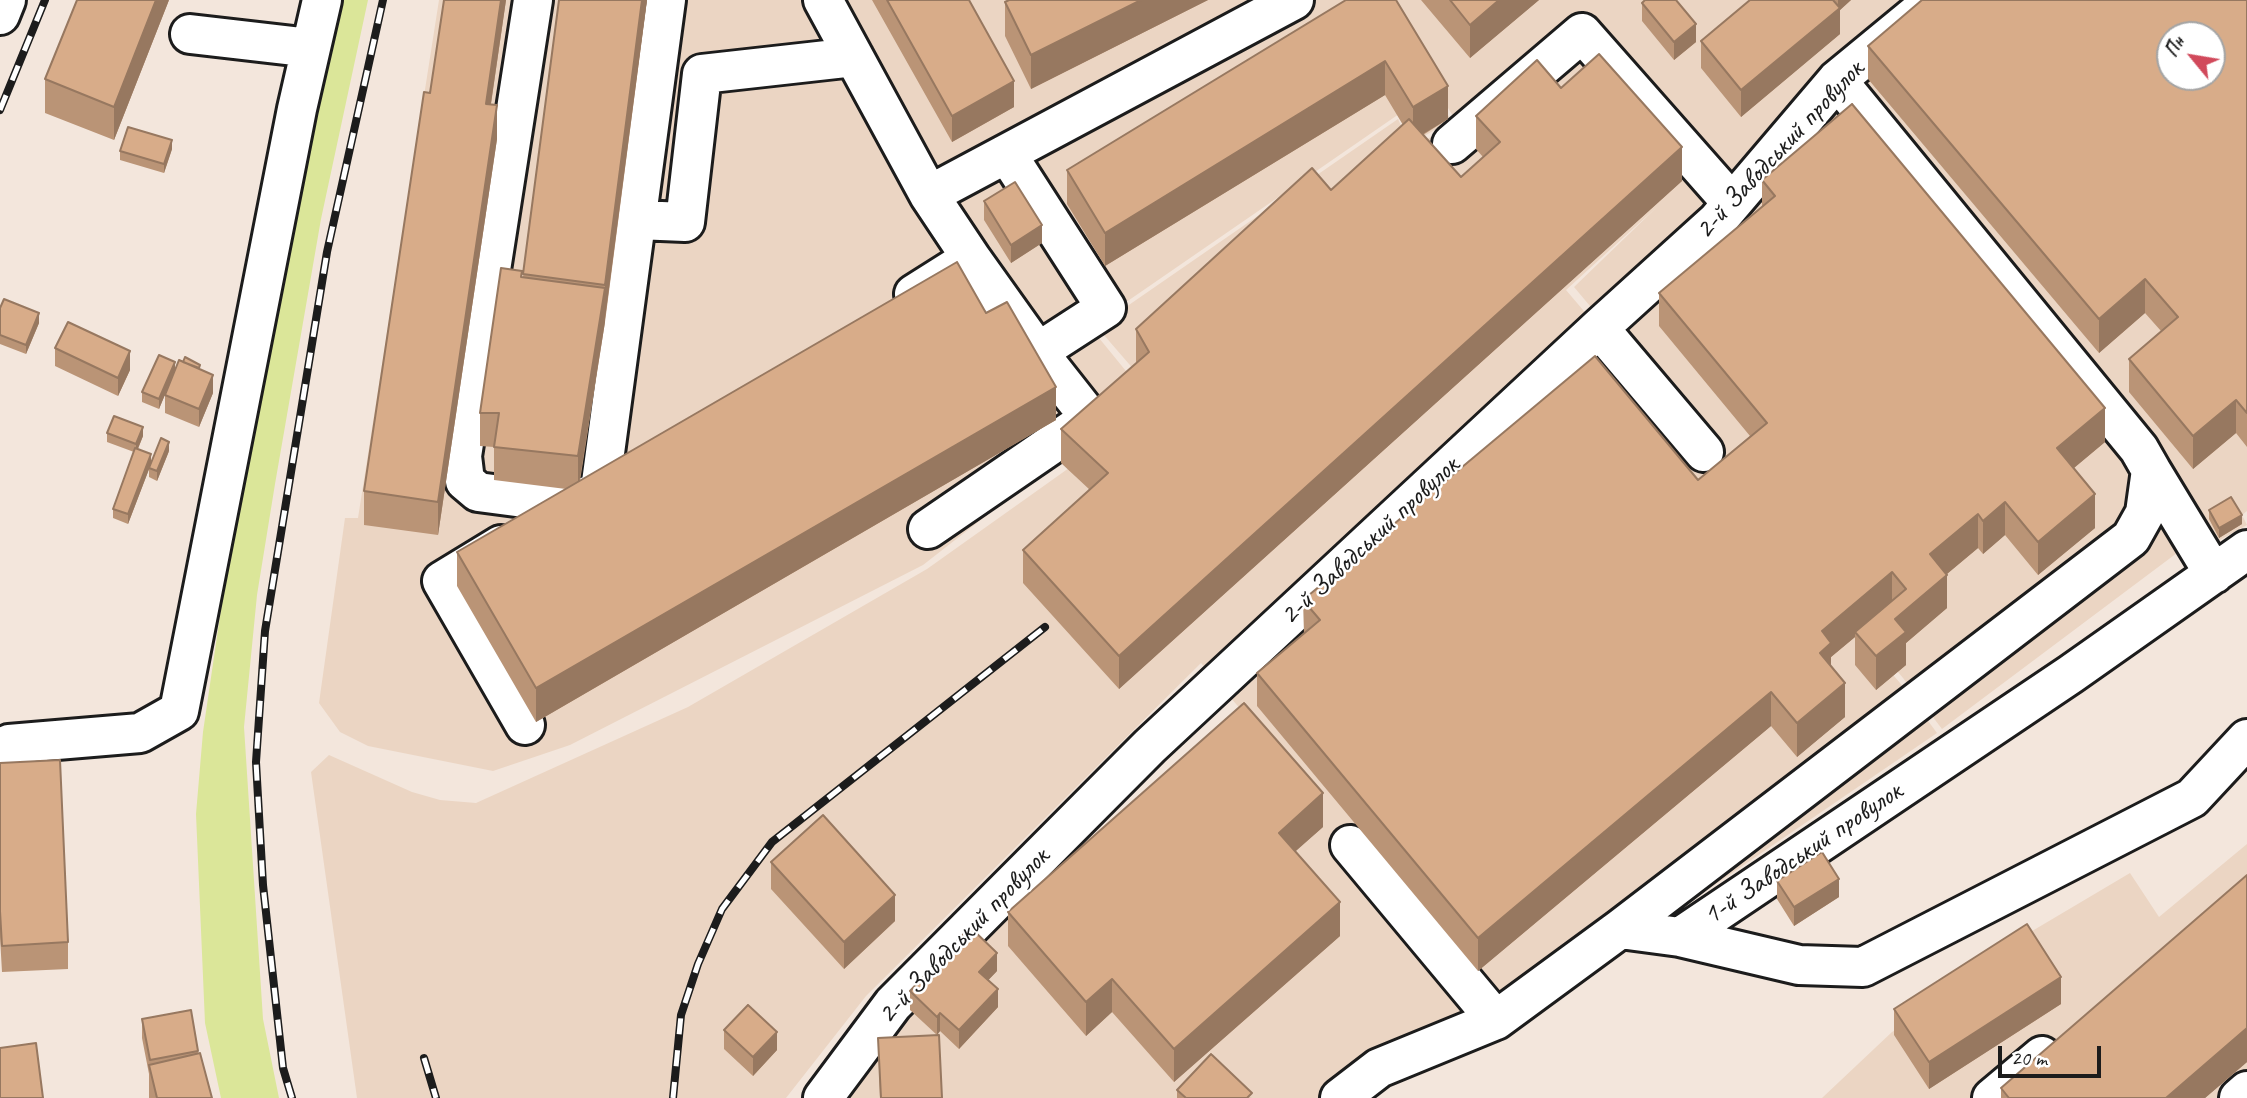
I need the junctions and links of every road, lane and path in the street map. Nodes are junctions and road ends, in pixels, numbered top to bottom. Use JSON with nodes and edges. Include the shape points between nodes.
{"nodes":[{"id":1,"x":6,"y":0,"type":"edge"},
{"id":2,"x":322,"y":0,"type":"edge"},
{"id":3,"x":533,"y":0,"type":"edge"},
{"id":4,"x":666,"y":0,"type":"edge"},
{"id":5,"x":823,"y":0,"type":"edge"},
{"id":6,"x":1294,"y":0,"type":"edge"},
{"id":7,"x":1934,"y":0,"type":"edge"},
{"id":8,"x":0,"y":15,"type":"edge"},
{"id":9,"x":190,"y":34,"type":"dead end"},
{"id":10,"x":311,"y":48,"type":"junction"},
{"id":11,"x":854,"y":57,"type":"junction"},
{"id":12,"x":1838,"y":80,"type":"junction"},
{"id":13,"x":1452,"y":144,"type":"dead end"},
{"id":14,"x":1007,"y":153,"type":"junction"},
{"id":15,"x":929,"y":195,"type":"junction"},
{"id":16,"x":1732,"y":203,"type":"junction"},
{"id":17,"x":637,"y":220,"type":"junction"},
{"id":18,"x":971,"y":258,"type":"junction"},
{"id":19,"x":890,"y":309,"type":"edge"},
{"id":20,"x":1599,"y":328,"type":"junction"},
{"id":21,"x":1038,"y":352,"type":"junction"},
{"id":22,"x":1703,"y":452,"type":"dead end"},
{"id":23,"x":635,"y":468,"type":"edge"},
{"id":24,"x":2151,"y":470,"type":"junction"},
{"id":25,"x":584,"y":497,"type":"junction"},
{"id":26,"x":928,"y":530,"type":"dead end"},
{"id":27,"x":2247,"y":550,"type":"edge"},
{"id":28,"x":2214,"y":574,"type":"junction"},
{"id":29,"x":525,"y":725,"type":"dead end"},
{"id":30,"x":2247,"y":739,"type":"edge"},
{"id":31,"x":0,"y":748,"type":"edge"},
{"id":32,"x":1350,"y":845,"type":"dead end"},
{"id":33,"x":1620,"y":929,"type":"junction"},
{"id":34,"x":1680,"y":937,"type":"junction"},
{"id":35,"x":1496,"y":1020,"type":"junction"},
{"id":36,"x":2067,"y":1035,"type":"edge"},
{"id":37,"x":2247,"y":1091,"type":"edge"},
{"id":38,"x":822,"y":1098,"type":"edge"},
{"id":39,"x":1340,"y":1098,"type":"edge"},
{"id":40,"x":1992,"y":1098,"type":"edge"},
{"id":41,"x":2239,"y":1098,"type":"edge"}],
"edges":[{"from":1,"to":8,"type":"lane"},
{"from":2,"to":10,"type":"lane"},
{"from":3,"to":25,"type":"lane","via":[[462,456],[465,481],[478,492]]},
{"from":4,"to":17,"type":"lane"},
{"from":5,"to":11,"type":"lane"},
{"from":6,"to":14,"type":"lane"},
{"from":7,"to":12,"type":"lane","name":"2-й Заводський провулок"},
{"from":9,"to":10,"type":"lane"},
{"from":10,"to":31,"type":"lane","via":[[179,711],[140,733]]},
{"from":11,"to":15,"type":"lane"},
{"from":11,"to":17,"type":"lane","via":[[702,74],[685,222]]},
{"from":12,"to":16,"type":"lane","name":"2-й Заводський провулок"},
{"from":12,"to":24,"type":"lane","via":[[2139,449]]},
{"from":13,"to":16,"type":"lane","via":[[1583,33]]},
{"from":14,"to":15,"type":"lane"},
{"from":14,"to":21,"type":"lane","via":[[1106,308]]},
{"from":15,"to":18,"type":"lane"},
{"from":16,"to":20,"type":"lane","name":"2-й Заводський провулок"},
{"from":17,"to":25,"type":"lane"},
{"from":18,"to":19,"type":"lane"},
{"from":18,"to":21,"type":"lane"},
{"from":20,"to":22,"type":"lane"},
{"from":20,"to":38,"type":"lane","name":"2-й Заводський провулок","via":[[1140,755],[893,1004]]},
{"from":21,"to":26,"type":"lane","via":[[1090,418]]},
{"from":23,"to":25,"type":"lane"},
{"from":24,"to":28,"type":"lane"},
{"from":24,"to":33,"type":"lane","via":[[2145,513],[2131,538]]},
{"from":25,"to":29,"type":"lane","via":[[442,581]]},
{"from":27,"to":28,"type":"lane","name":"1-й Заводський провулок"},
{"from":28,"to":34,"type":"lane","name":"1-й Заводський провулок"},
{"from":30,"to":34,"type":"lane","via":[[2192,798],[1863,967],[1799,965]]},
{"from":32,"to":35,"type":"lane"},
{"from":33,"to":34,"type":"lane","name":"1-й Заводський провулок"},
{"from":33,"to":35,"type":"lane"},
{"from":35,"to":39,"type":"lane","via":[[1379,1068]]},
{"from":36,"to":40,"type":"lane"},
{"from":37,"to":41,"type":"lane"}]}
